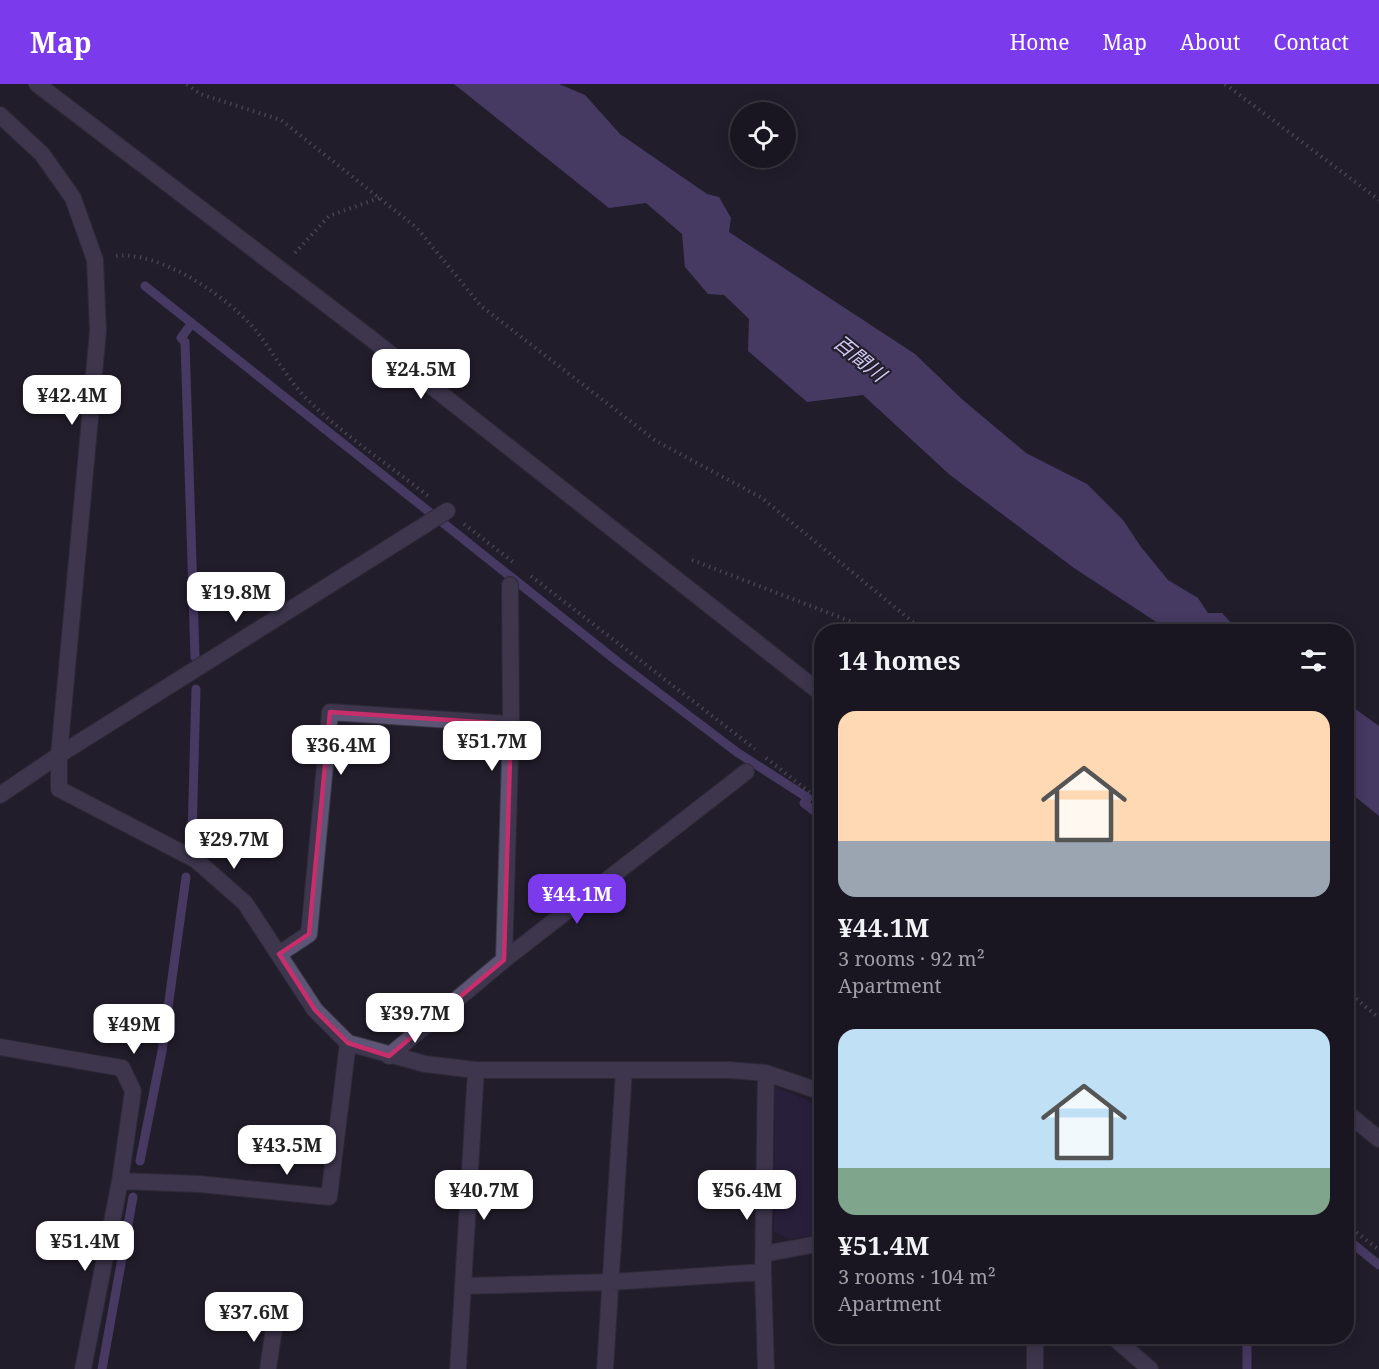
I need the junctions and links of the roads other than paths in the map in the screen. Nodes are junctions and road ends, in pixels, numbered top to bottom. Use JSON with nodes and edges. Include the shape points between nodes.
{"nodes":[{"id":1,"x":37,"y":84,"type":"edge"},
{"id":2,"x":0,"y":115,"type":"edge"},
{"id":3,"x":441,"y":516,"type":"road end"},
{"id":4,"x":510,"y":585,"type":"dead end"},
{"id":5,"x":814,"y":688,"type":"edge"},
{"id":6,"x":511,"y":724,"type":"junction"},
{"id":7,"x":59,"y":755,"type":"junction"},
{"id":8,"x":746,"y":772,"type":"dead end"},
{"id":9,"x":0,"y":795,"type":"edge"},
{"id":10,"x":279,"y":954,"type":"junction"},
{"id":11,"x":504,"y":960,"type":"junction"},
{"id":12,"x":348,"y":1043,"type":"junction"},
{"id":13,"x":0,"y":1047,"type":"edge"},
{"id":14,"x":389,"y":1056,"type":"junction"},
{"id":15,"x":476,"y":1070,"type":"junction"},
{"id":16,"x":624,"y":1070,"type":"junction"},
{"id":17,"x":766,"y":1073,"type":"junction"},
{"id":18,"x":814,"y":1092,"type":"edge"},
{"id":19,"x":1354,"y":1119,"type":"edge"},
{"id":20,"x":1379,"y":1139,"type":"edge"},
{"id":21,"x":120,"y":1181,"type":"junction"},
{"id":22,"x":814,"y":1245,"type":"edge"},
{"id":23,"x":764,"y":1254,"type":"junction"},
{"id":24,"x":763,"y":1272,"type":"junction"},
{"id":25,"x":611,"y":1282,"type":"junction"},
{"id":26,"x":463,"y":1286,"type":"junction"},
{"id":27,"x":275,"y":1321,"type":"dead end"},
{"id":28,"x":1035,"y":1344,"type":"edge"},
{"id":29,"x":1121,"y":1344,"type":"edge"},
{"id":30,"x":83,"y":1369,"type":"edge"},
{"id":31,"x":268,"y":1369,"type":"edge"},
{"id":32,"x":458,"y":1369,"type":"edge"},
{"id":33,"x":606,"y":1369,"type":"edge"},
{"id":34,"x":766,"y":1369,"type":"edge"},
{"id":35,"x":1035,"y":1369,"type":"edge"},
{"id":36,"x":1150,"y":1369,"type":"edge"}],
"edges":[{"from":1,"to":5,"type":"street"},
{"from":2,"to":7,"type":"street","via":[[42,154],[73,198],[95,260],[99,331]]},
{"from":3,"to":7,"type":"street"},
{"from":4,"to":6,"type":"street"},
{"from":6,"to":10,"type":"street","via":[[330,712],[309,934]]},
{"from":6,"to":11,"type":"street"},
{"from":7,"to":9,"type":"street"},
{"from":7,"to":10,"type":"street","via":[[59,789],[196,860],[245,903]]},
{"from":8,"to":11,"type":"street"},
{"from":10,"to":12,"type":"street","via":[[315,1010]]},
{"from":11,"to":14,"type":"street"},
{"from":12,"to":14,"type":"street"},
{"from":12,"to":21,"type":"street","via":[[328,1197],[200,1184]]},
{"from":13,"to":21,"type":"street","via":[[122,1068],[133,1091]]},
{"from":14,"to":15,"type":"street"},
{"from":15,"to":16,"type":"street"},
{"from":15,"to":26,"type":"street"},
{"from":16,"to":17,"type":"street"},
{"from":16,"to":25,"type":"street"},
{"from":17,"to":18,"type":"street"},
{"from":17,"to":23,"type":"street"},
{"from":19,"to":20,"type":"street"},
{"from":21,"to":30,"type":"street"},
{"from":22,"to":23,"type":"street"},
{"from":23,"to":24,"type":"street"},
{"from":24,"to":25,"type":"street"},
{"from":24,"to":34,"type":"street"},
{"from":25,"to":26,"type":"street"},
{"from":25,"to":33,"type":"street"},
{"from":26,"to":32,"type":"street"},
{"from":27,"to":31,"type":"street"},
{"from":28,"to":35,"type":"street"},
{"from":29,"to":36,"type":"street"}]}
